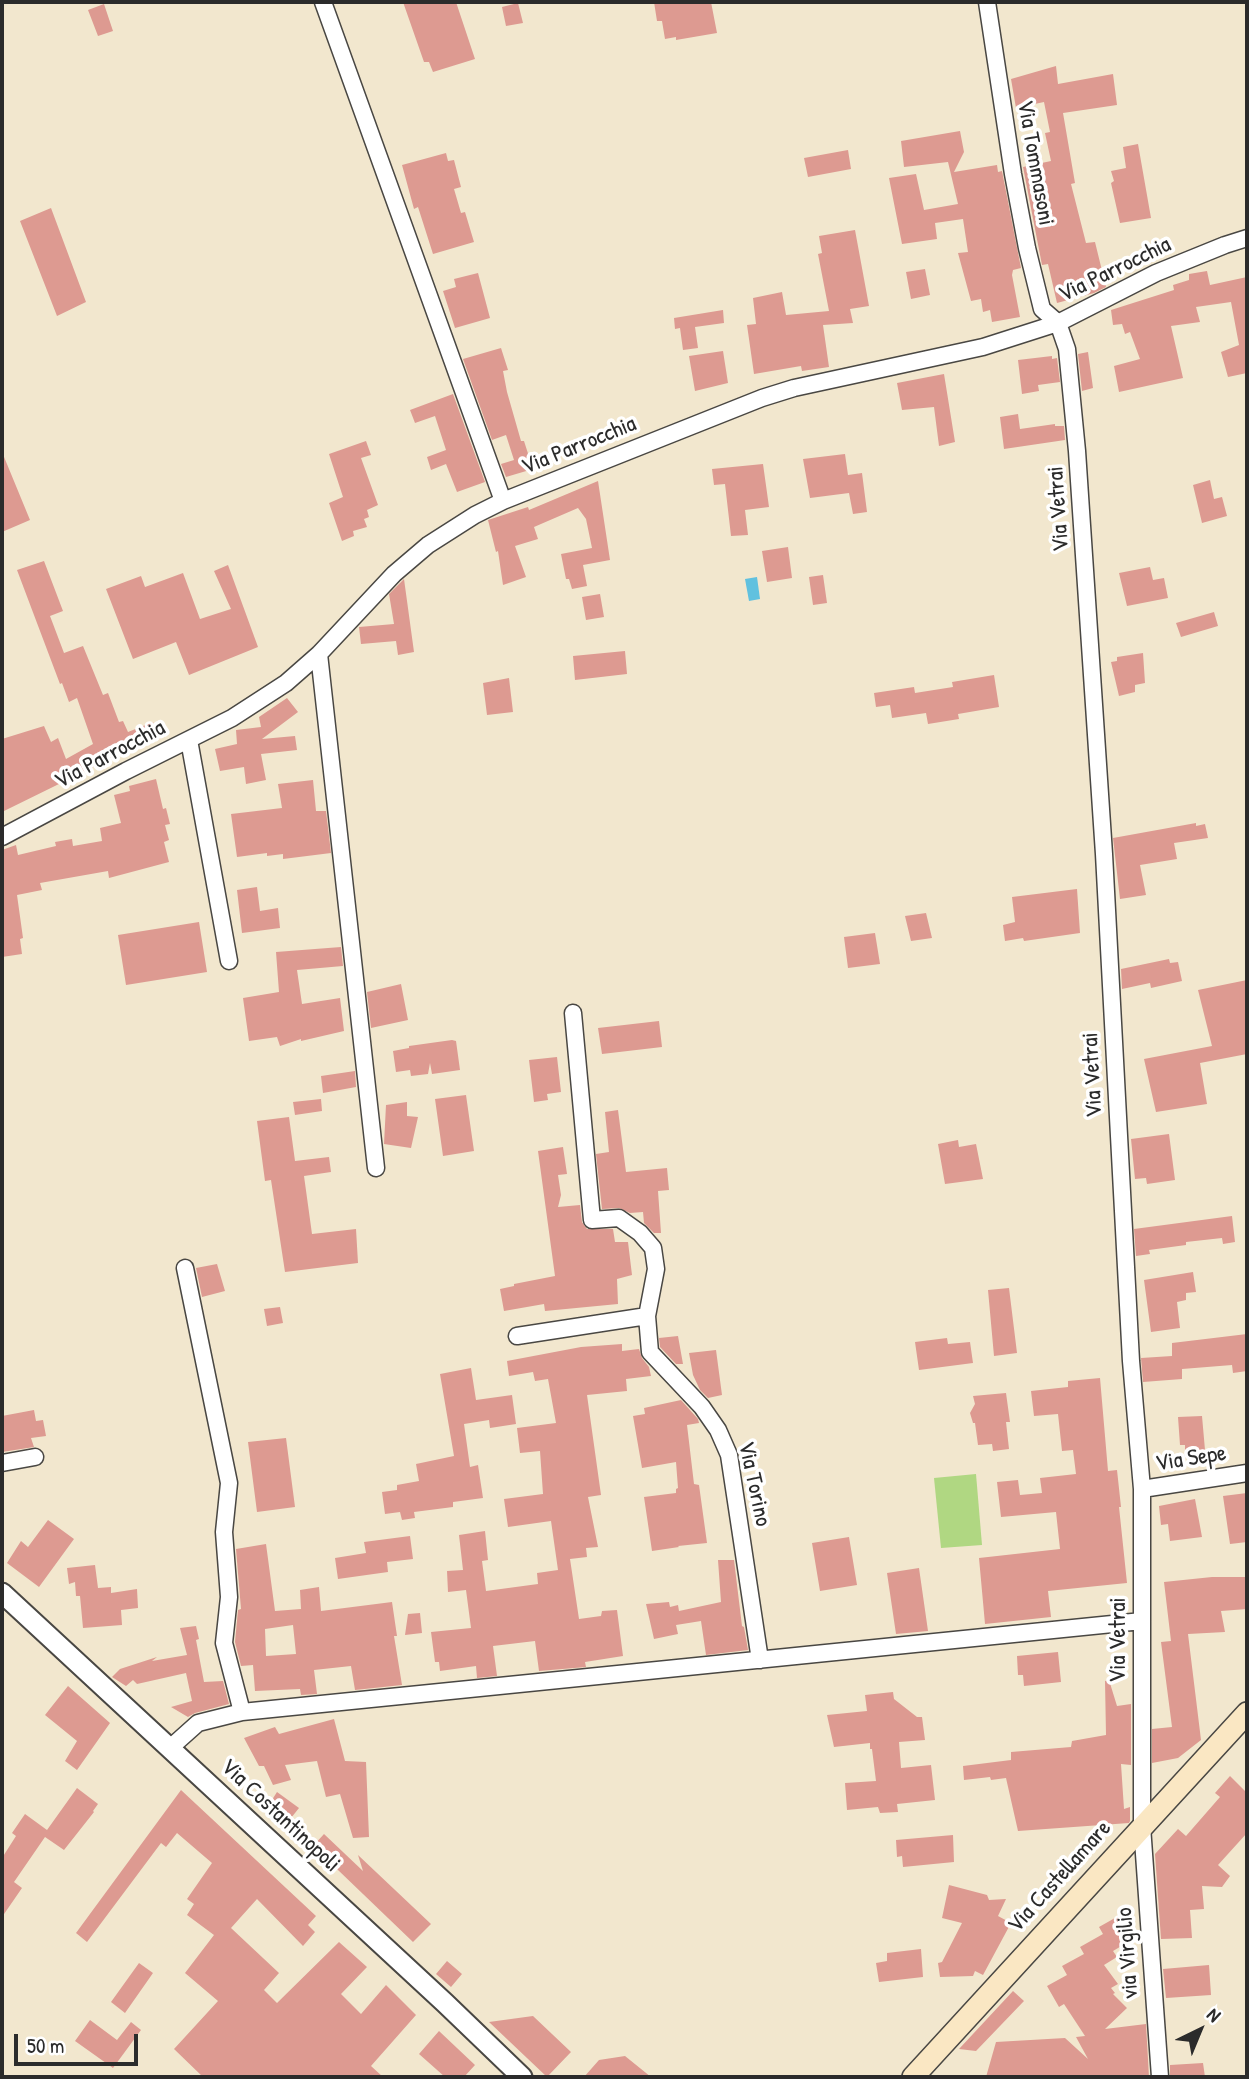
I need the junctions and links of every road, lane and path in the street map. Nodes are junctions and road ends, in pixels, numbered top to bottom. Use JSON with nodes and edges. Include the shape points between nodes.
{"nodes":[{"id":1,"x":323,"y":2,"type":"edge"},
{"id":2,"x":987,"y":2,"type":"edge"},
{"id":3,"x":1247,"y":238,"type":"edge"},
{"id":4,"x":1058,"y":323,"type":"junction"},
{"id":5,"x":503,"y":501,"type":"junction"},
{"id":6,"x":319,"y":654,"type":"junction"},
{"id":7,"x":189,"y":740,"type":"junction"},
{"id":8,"x":2,"y":837,"type":"edge"},
{"id":9,"x":229,"y":961,"type":"dead end"},
{"id":10,"x":573,"y":1013,"type":"dead end"},
{"id":11,"x":376,"y":1168,"type":"dead end"},
{"id":12,"x":185,"y":1268,"type":"dead end"},
{"id":13,"x":647,"y":1316,"type":"junction"},
{"id":14,"x":517,"y":1336,"type":"dead end"},
{"id":15,"x":35,"y":1457,"type":"dead end"},
{"id":16,"x":2,"y":1463,"type":"edge"},
{"id":17,"x":1247,"y":1473,"type":"edge"},
{"id":18,"x":1142,"y":1489,"type":"junction"},
{"id":19,"x":2,"y":1593,"type":"edge"},
{"id":20,"x":1142,"y":1621,"type":"junction"},
{"id":21,"x":760,"y":1660,"type":"junction"},
{"id":22,"x":242,"y":1712,"type":"junction"},
{"id":23,"x":1247,"y":1713,"type":"edge"},
{"id":24,"x":170,"y":1748,"type":"junction"},
{"id":25,"x":1142,"y":1826,"type":"junction"},
{"id":26,"x":522,"y":2077,"type":"edge"},
{"id":27,"x":913,"y":2077,"type":"edge"},
{"id":28,"x":1160,"y":2077,"type":"edge"}],
"edges":[{"from":1,"to":5,"type":"street"},
{"from":2,"to":4,"type":"street","name":"Via Tommasoni","via":[[1027,248],[1042,309]]},
{"from":3,"to":4,"type":"street","name":"Via Parrocchia","via":[[1156,273]]},
{"from":4,"to":5,"type":"street","name":"Via Parrocchia","via":[[983,347],[762,398]]},
{"from":4,"to":18,"type":"street","name":"Via Vetrai","via":[[1067,349],[1084,546]]},
{"from":5,"to":6,"type":"street","name":"Via Parrocchia","via":[[428,545],[394,574]]},
{"from":6,"to":7,"type":"street","name":"Via Parrocchia","via":[[286,683]]},
{"from":6,"to":11,"type":"street"},
{"from":7,"to":8,"type":"street","name":"Via Parrocchia"},
{"from":7,"to":9,"type":"street"},
{"from":10,"to":13,"type":"street","name":"Via Torino","via":[[592,1220],[619,1218],[653,1248],[656,1269]]},
{"from":12,"to":22,"type":"street","via":[[229,1483],[224,1532],[229,1597],[224,1643]]},
{"from":13,"to":14,"type":"street"},
{"from":13,"to":21,"type":"street","name":"Via Torino","via":[[650,1352],[702,1407],[729,1455]]},
{"from":15,"to":16,"type":"street"},
{"from":17,"to":18,"type":"street","name":"Via Sepe"},
{"from":18,"to":20,"type":"street","name":"Via Vetrai"},
{"from":19,"to":24,"type":"street","name":"Via Costantinopoli"},
{"from":20,"to":21,"type":"street"},
{"from":20,"to":25,"type":"street","name":"Via Vetrai"},
{"from":21,"to":22,"type":"street"},
{"from":22,"to":24,"type":"street","via":[[198,1723]]},
{"from":23,"to":25,"type":"main road","name":"Via Castellamare"},
{"from":24,"to":26,"type":"street","name":"Via Costantinopoli"},
{"from":25,"to":27,"type":"main road","name":"Via Castellamare"},
{"from":25,"to":28,"type":"street","name":"via Virgilio"}]}
